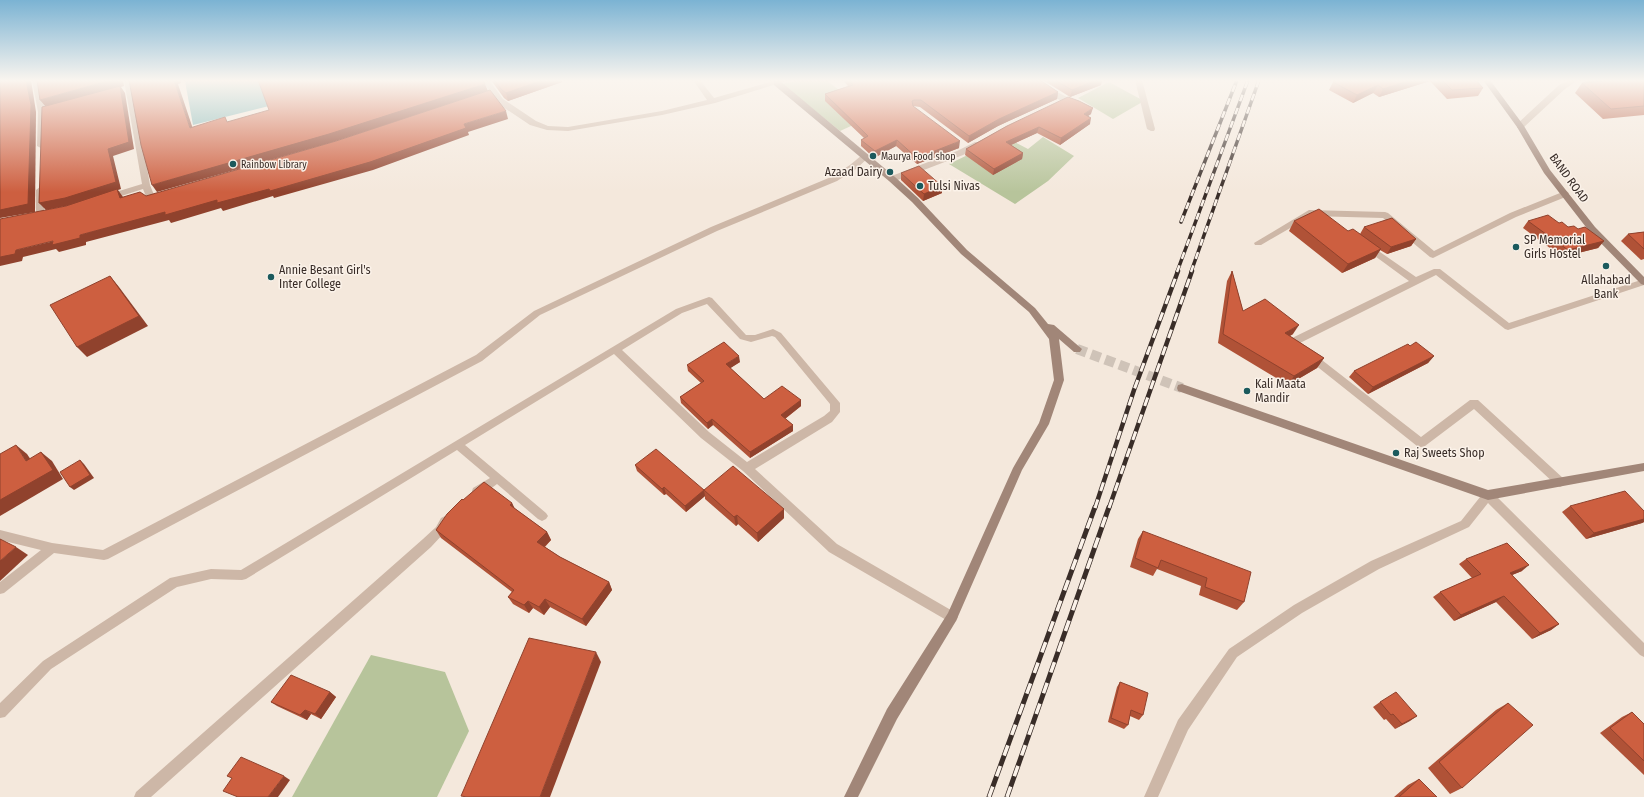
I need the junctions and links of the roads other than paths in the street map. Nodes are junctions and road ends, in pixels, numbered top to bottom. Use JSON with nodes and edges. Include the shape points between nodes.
{"nodes":[{"id":1,"x":44,"y":117,"type":"edge"},
{"id":2,"x":132,"y":117,"type":"edge"},
{"id":3,"x":524,"y":117,"type":"edge"},
{"id":4,"x":637,"y":117,"type":"edge"},
{"id":5,"x":819,"y":117,"type":"edge"},
{"id":6,"x":1148,"y":117,"type":"edge"},
{"id":7,"x":1513,"y":117,"type":"edge"},
{"id":8,"x":1529,"y":117,"type":"edge"},
{"id":9,"x":1520,"y":126,"type":"junction"},
{"id":10,"x":1151,"y":129,"type":"dead end"},
{"id":11,"x":986,"y":139,"type":"edge"},
{"id":12,"x":41,"y":154,"type":"edge"},
{"id":13,"x":866,"y":157,"type":"junction"},
{"id":14,"x":892,"y":179,"type":"junction"},
{"id":15,"x":40,"y":185,"type":"edge"},
{"id":16,"x":146,"y":185,"type":"junction"},
{"id":17,"x":166,"y":194,"type":"edge"},
{"id":18,"x":1565,"y":194,"type":"junction"},
{"id":19,"x":102,"y":199,"type":"edge"},
{"id":20,"x":1321,"y":213,"type":"junction"},
{"id":21,"x":40,"y":215,"type":"edge"},
{"id":22,"x":1334,"y":222,"type":"edge"},
{"id":23,"x":1359,"y":240,"type":"edge"},
{"id":24,"x":1258,"y":243,"type":"dead end"},
{"id":25,"x":1415,"y":282,"type":"junction"},
{"id":26,"x":1644,"y":282,"type":"edge"},
{"id":27,"x":1032,"y":310,"type":"junction"},
{"id":28,"x":615,"y":349,"type":"junction"},
{"id":29,"x":1077,"y":349,"type":"tunnel mouth"},
{"id":30,"x":1182,"y":388,"type":"tunnel mouth"},
{"id":31,"x":458,"y":444,"type":"junction"},
{"id":32,"x":1644,"y":467,"type":"edge"},
{"id":33,"x":747,"y":468,"type":"junction"},
{"id":34,"x":497,"y":480,"type":"junction"},
{"id":35,"x":1560,"y":482,"type":"junction"},
{"id":36,"x":1488,"y":495,"type":"junction"},
{"id":37,"x":466,"y":499,"type":"edge"},
{"id":38,"x":452,"y":513,"type":"edge"},
{"id":39,"x":542,"y":516,"type":"dead end"},
{"id":40,"x":0,"y":535,"type":"edge"},
{"id":41,"x":52,"y":548,"type":"junction"},
{"id":42,"x":0,"y":589,"type":"edge"},
{"id":43,"x":952,"y":617,"type":"junction"},
{"id":44,"x":1644,"y":651,"type":"edge"},
{"id":45,"x":0,"y":712,"type":"edge"},
{"id":46,"x":141,"y":797,"type":"edge"},
{"id":47,"x":851,"y":797,"type":"edge"},
{"id":48,"x":1151,"y":797,"type":"edge"}],
"edges":[{"from":1,"to":12,"type":"street"},
{"from":2,"to":16,"type":"street"},
{"from":3,"to":4,"type":"street","via":[[547,128],[568,129]]},
{"from":5,"to":13,"type":"street"},
{"from":6,"to":10,"type":"street"},
{"from":7,"to":9,"type":"street","name":"BAND ROAD"},
{"from":8,"to":9,"type":"street"},
{"from":9,"to":18,"type":"street","name":"BAND ROAD","via":[[1547,171]]},
{"from":11,"to":14,"type":"street"},
{"from":13,"to":14,"type":"street"},
{"from":13,"to":41,"type":"street","via":[[834,179],[714,229],[537,313],[479,358],[104,555]]},
{"from":14,"to":27,"type":"street","via":[[964,252]]},
{"from":15,"to":21,"type":"street"},
{"from":16,"to":17,"type":"street","via":[[151,199]]},
{"from":16,"to":19,"type":"street"},
{"from":18,"to":20,"type":"street","via":[[1433,255],[1385,215]]},
{"from":18,"to":26,"type":"street","name":"BAND ROAD","via":[[1592,229]]},
{"from":20,"to":22,"type":"street"},
{"from":20,"to":24,"type":"street","via":[[1309,213]]},
{"from":23,"to":25,"type":"street"},
{"from":25,"to":26,"type":"street","via":[[1437,271],[1508,327]]},
{"from":25,"to":35,"type":"street","via":[[1293,342],[1421,443],[1474,402]]},
{"from":27,"to":29,"type":"street"},
{"from":27,"to":43,"type":"street","via":[[1054,338],[1059,380],[1044,424],[1018,468]]},
{"from":28,"to":31,"type":"street"},
{"from":28,"to":33,"type":"street","via":[[705,435]]},
{"from":28,"to":33,"type":"street","via":[[679,311],[709,300],[747,339],[773,332],[778,335],[835,403],[836,409],[828,419]]},
{"from":30,"to":36,"type":"street"},
{"from":31,"to":34,"type":"street"},
{"from":31,"to":45,"type":"street","via":[[242,575],[211,574],[174,582],[47,665]]},
{"from":32,"to":35,"type":"street"},
{"from":33,"to":43,"type":"street","via":[[833,548]]},
{"from":34,"to":37,"type":"street"},
{"from":34,"to":39,"type":"street"},
{"from":35,"to":36,"type":"street"},
{"from":36,"to":44,"type":"street"},
{"from":36,"to":48,"type":"street","via":[[1465,524],[1376,565],[1298,609],[1233,653],[1183,725]]},
{"from":38,"to":46,"type":"street","via":[[427,543]]},
{"from":40,"to":41,"type":"street"},
{"from":41,"to":42,"type":"street"},
{"from":43,"to":47,"type":"street","via":[[892,714]]}]}
